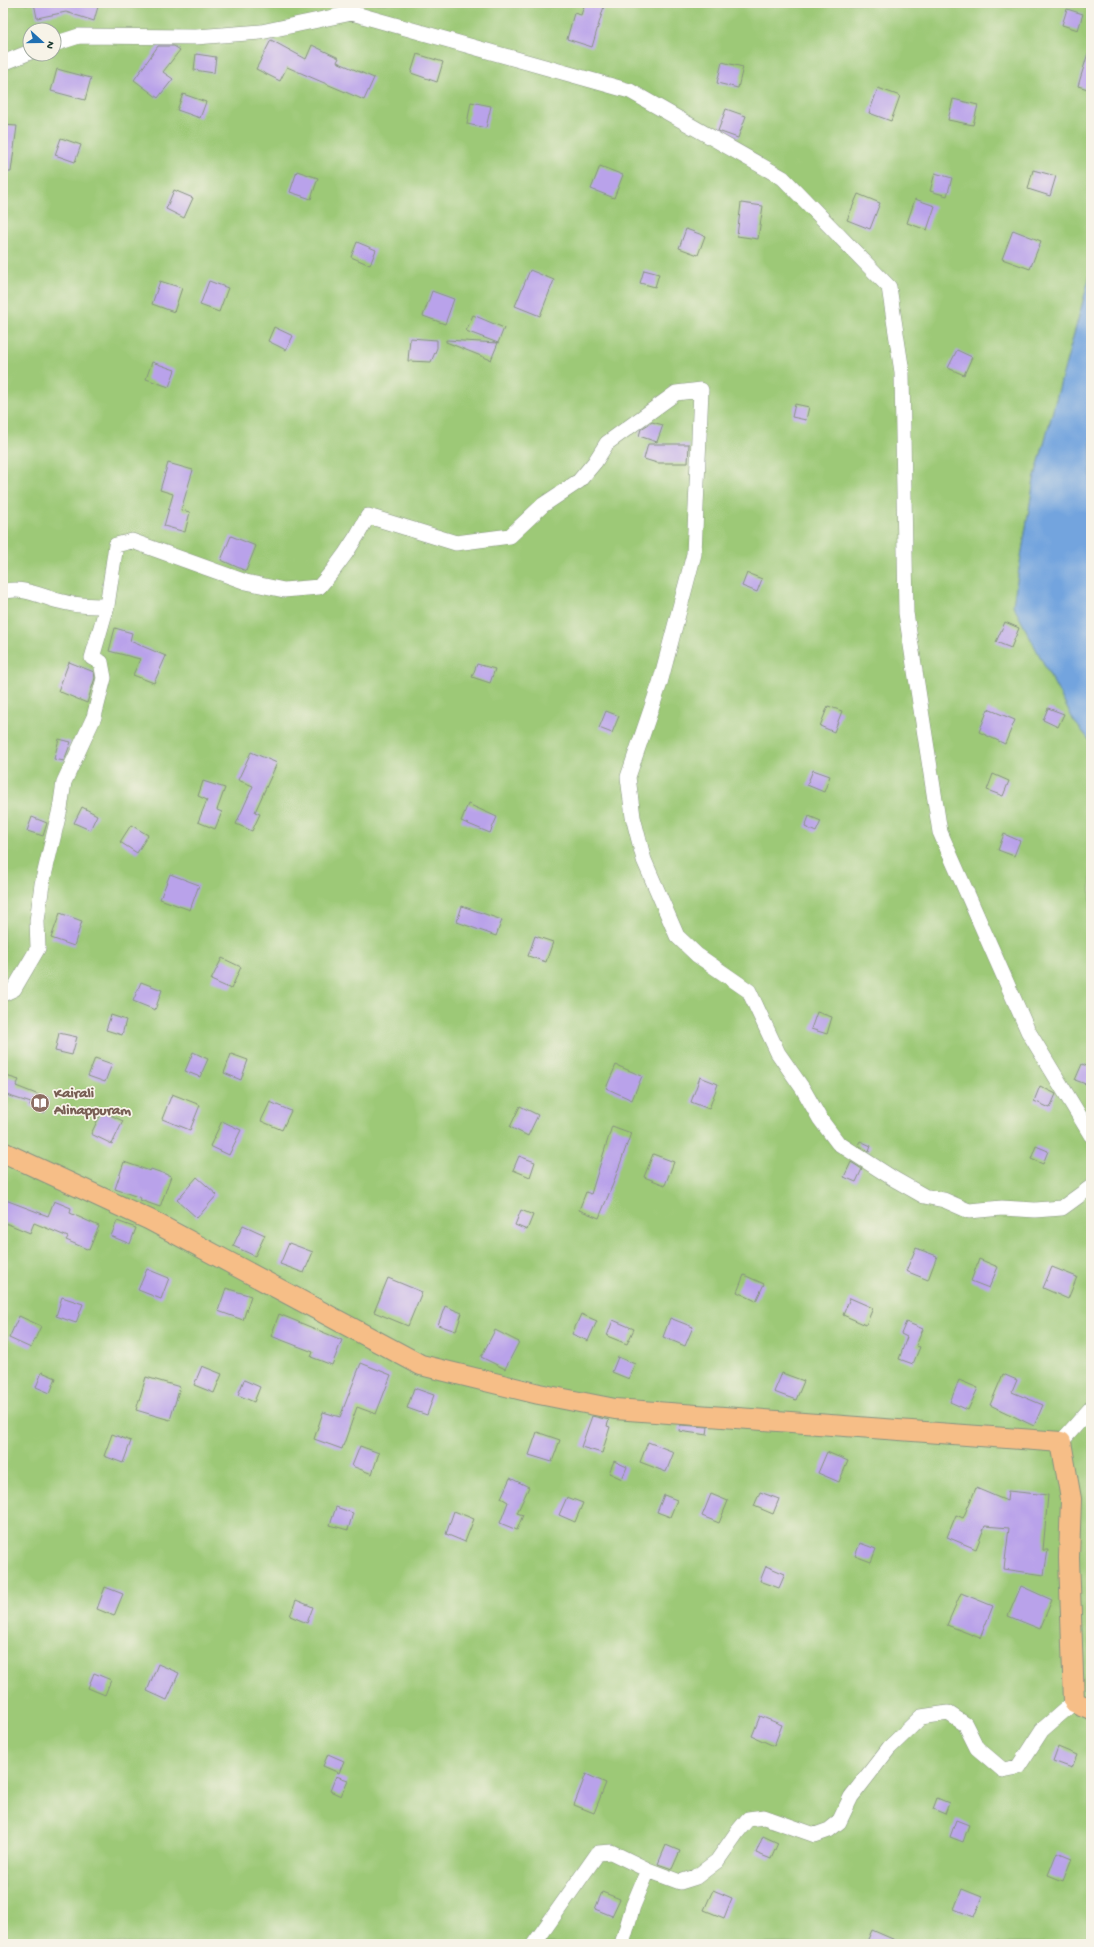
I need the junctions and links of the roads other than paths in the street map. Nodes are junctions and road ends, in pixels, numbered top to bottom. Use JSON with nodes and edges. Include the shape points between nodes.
{"nodes":[{"id":1,"x":352,"y":8,"type":"edge"},
{"id":2,"x":62,"y":41,"type":"edge"},
{"id":3,"x":22,"y":55,"type":"edge"},
{"id":4,"x":3,"y":63,"type":"edge"},
{"id":5,"x":3,"y":592,"type":"edge"},
{"id":6,"x":106,"y":606,"type":"junction"},
{"id":7,"x":3,"y":994,"type":"edge"},
{"id":8,"x":1091,"y":1134,"type":"edge"},
{"id":9,"x":3,"y":1152,"type":"edge"},
{"id":10,"x":1091,"y":1187,"type":"edge"},
{"id":11,"x":1091,"y":1408,"type":"edge"},
{"id":12,"x":1061,"y":1442,"type":"junction"},
{"id":13,"x":1082,"y":1705,"type":"edge"},
{"id":14,"x":648,"y":1870,"type":"junction"},
{"id":15,"x":534,"y":1944,"type":"edge"},
{"id":16,"x":622,"y":1944,"type":"edge"}],
"edges":[{"from":1,"to":2,"type":"street","via":[[261,32],[196,37],[79,36]]},
{"from":1,"to":8,"type":"street","via":[[630,91],[783,178],[889,287],[902,372],[906,613],[940,832],[1028,1030]]},
{"from":3,"to":4,"type":"street"},
{"from":5,"to":6,"type":"street","via":[[12,588],[63,602]]},
{"from":6,"to":7,"type":"street","via":[[92,658],[101,662],[104,678],[94,717],[64,782],[42,884],[37,921],[38,948],[14,989]]},
{"from":6,"to":10,"type":"street","via":[[116,545],[132,541],[246,582],[284,590],[319,587],[353,545],[368,516],[456,543],[510,536],[543,505],[579,481],[607,443],[676,393],[701,390],[694,554],[660,683],[628,777],[633,817],[644,860],[677,936],[697,955],[749,991],[778,1053],[838,1143],[894,1179],[924,1196],[944,1200],[969,1211],[1062,1208]]},
{"from":9,"to":12,"type":"main road","via":[[150,1220],[421,1364],[539,1394],[615,1409]]},
{"from":11,"to":12,"type":"street"},
{"from":12,"to":13,"type":"main road","via":[[1071,1499],[1069,1558]]},
{"from":13,"to":14,"type":"street","via":[[1042,1730],[1018,1767],[1003,1770],[977,1748],[965,1724],[948,1713],[921,1716],[889,1748],[851,1797],[839,1822],[829,1830],[816,1835],[764,1817],[748,1819],[717,1861],[696,1877],[680,1882]]},
{"from":14,"to":15,"type":"street","via":[[611,1852],[598,1853]]},
{"from":14,"to":16,"type":"street","via":[[633,1906]]}]}
